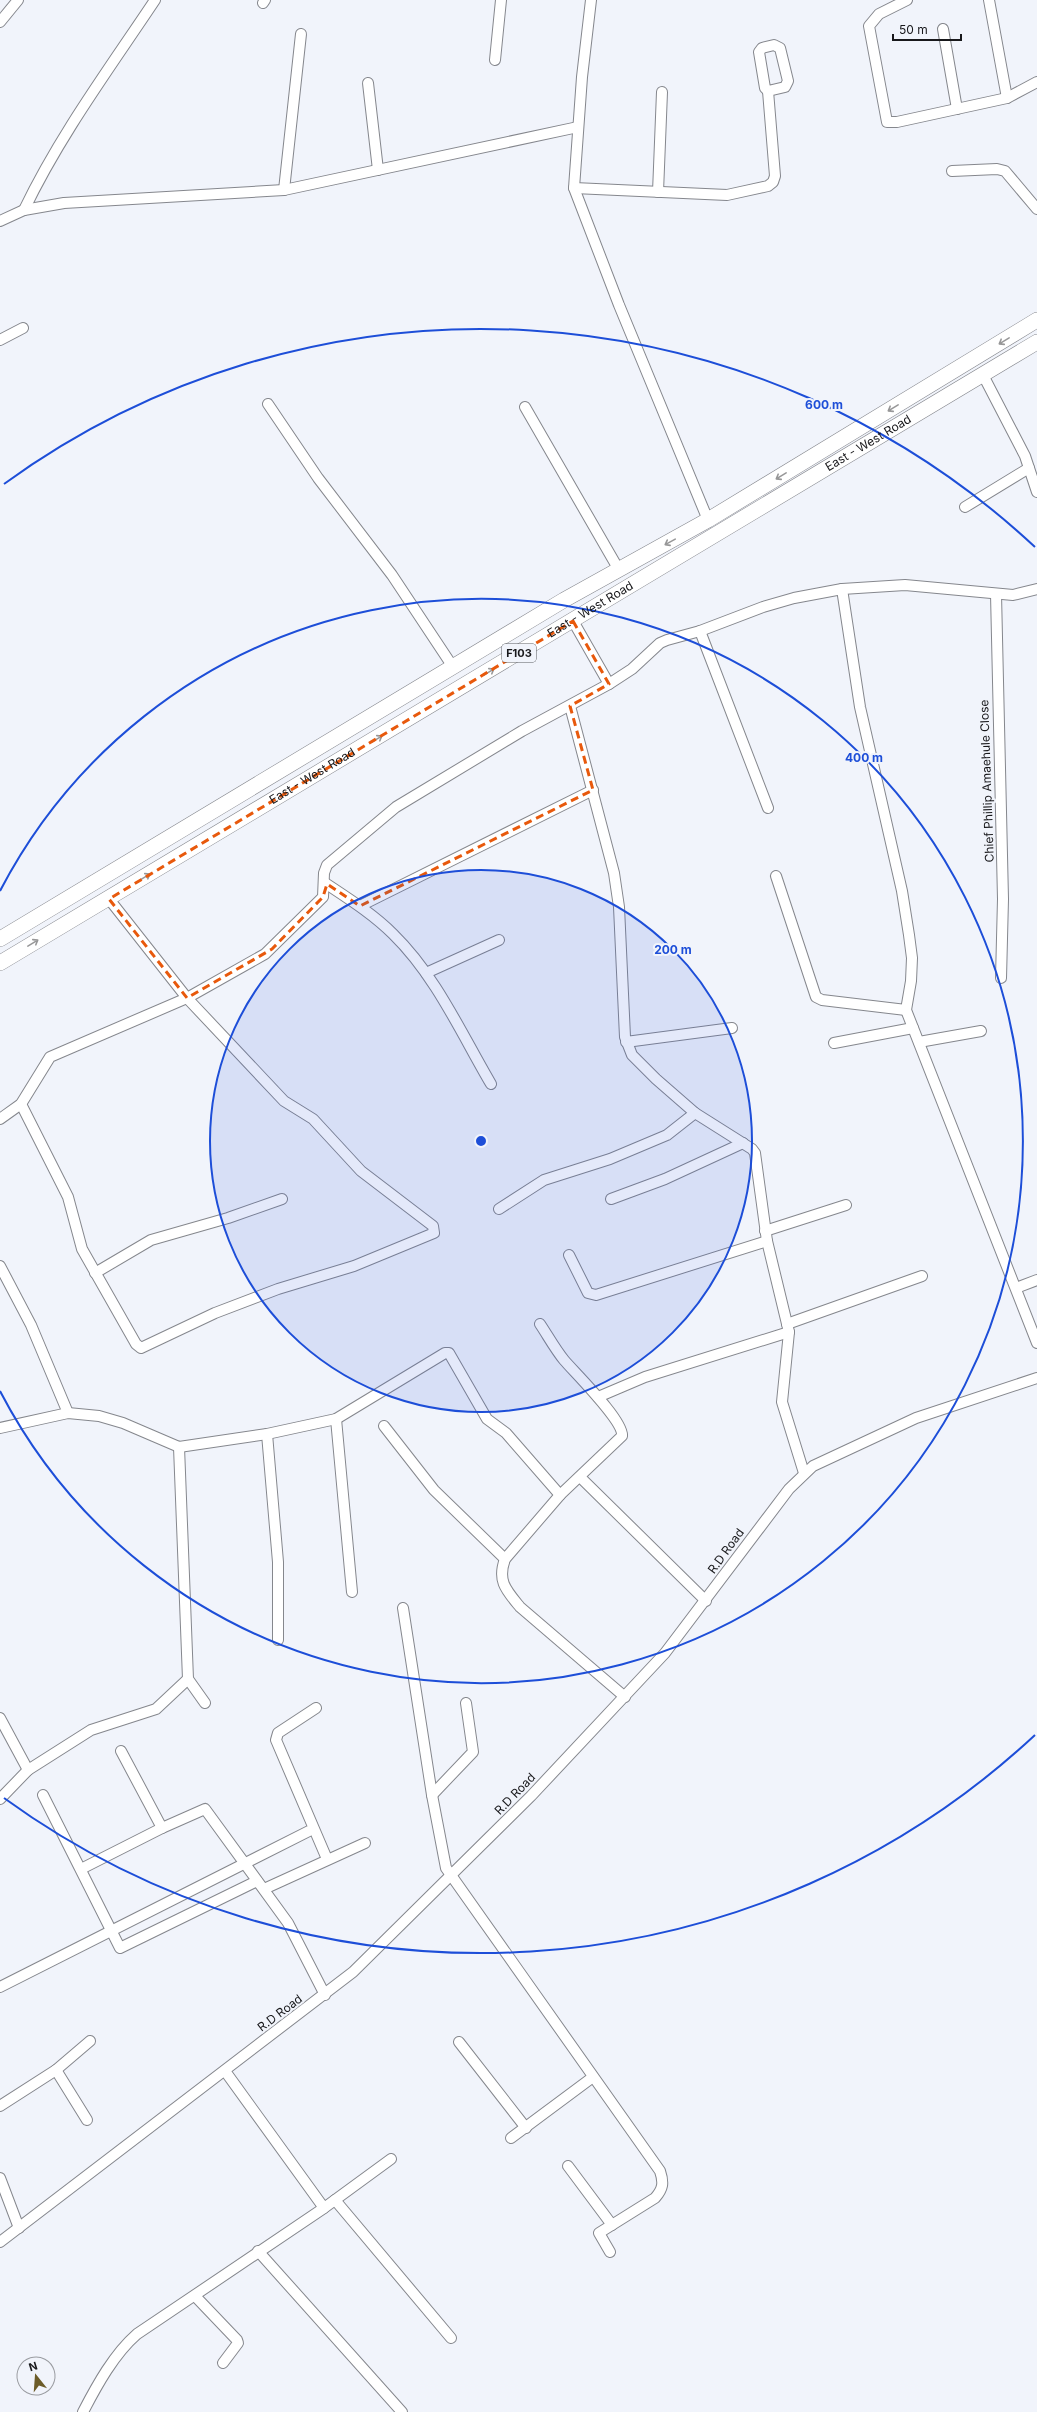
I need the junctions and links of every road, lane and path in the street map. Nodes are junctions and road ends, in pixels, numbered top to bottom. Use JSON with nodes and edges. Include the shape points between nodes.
{"nodes":[{"id":1,"x":18,"y":0,"type":"edge"},
{"id":2,"x":155,"y":0,"type":"edge"},
{"id":3,"x":501,"y":0,"type":"edge"},
{"id":4,"x":591,"y":0,"type":"edge"},
{"id":5,"x":907,"y":0,"type":"edge"},
{"id":6,"x":989,"y":0,"type":"edge"},
{"id":7,"x":0,"y":22,"type":"edge"},
{"id":8,"x":944,"y":28,"type":"dead end"},
{"id":9,"x":300,"y":34,"type":"dead end"},
{"id":10,"x":495,"y":60,"type":"dead end"},
{"id":11,"x":1037,"y":82,"type":"edge"},
{"id":12,"x":368,"y":83,"type":"dead end"},
{"id":13,"x":768,"y":91,"type":"dead end"},
{"id":14,"x":662,"y":92,"type":"dead end"},
{"id":15,"x":1008,"y":98,"type":"junction"},
{"id":16,"x":957,"y":109,"type":"junction"},
{"id":17,"x":578,"y":127,"type":"junction"},
{"id":18,"x":378,"y":170,"type":"junction"},
{"id":19,"x":952,"y":171,"type":"dead end"},
{"id":20,"x":574,"y":188,"type":"junction"},
{"id":21,"x":284,"y":190,"type":"junction"},
{"id":22,"x":658,"y":192,"type":"junction"},
{"id":23,"x":1037,"y":209,"type":"edge"},
{"id":24,"x":24,"y":210,"type":"junction"},
{"id":25,"x":0,"y":221,"type":"edge"},
{"id":26,"x":1037,"y":320,"type":"edge"},
{"id":27,"x":22,"y":328,"type":"dead end"},
{"id":28,"x":0,"y":340,"type":"edge"},
{"id":29,"x":1037,"y":342,"type":"edge"},
{"id":30,"x":983,"y":375,"type":"junction"},
{"id":31,"x":268,"y":404,"type":"dead end"},
{"id":32,"x":525,"y":407,"type":"dead end"},
{"id":33,"x":1029,"y":468,"type":"junction"},
{"id":34,"x":1037,"y":492,"type":"edge"},
{"id":35,"x":965,"y":507,"type":"dead end"},
{"id":36,"x":708,"y":520,"type":"junction"},
{"id":37,"x":619,"y":570,"type":"junction"},
{"id":38,"x":842,"y":589,"type":"junction"},
{"id":39,"x":1037,"y":589,"type":"edge"},
{"id":40,"x":996,"y":594,"type":"junction"},
{"id":41,"x":573,"y":621,"type":"junction"},
{"id":42,"x":700,"y":631,"type":"junction"},
{"id":43,"x":453,"y":667,"type":"junction"},
{"id":44,"x":609,"y":684,"type":"junction"},
{"id":45,"x":570,"y":706,"type":"junction"},
{"id":46,"x":593,"y":790,"type":"junction"},
{"id":47,"x":247,"y":792,"type":"junction"},
{"id":48,"x":768,"y":808,"type":"dead end"},
{"id":49,"x":258,"y":810,"type":"junction"},
{"id":50,"x":776,"y":876,"type":"dead end"},
{"id":51,"x":325,"y":883,"type":"junction"},
{"id":52,"x":109,"y":899,"type":"junction"},
{"id":53,"x":360,"y":906,"type":"junction"},
{"id":54,"x":0,"y":939,"type":"edge"},
{"id":55,"x":498,"y":940,"type":"dead end"},
{"id":56,"x":0,"y":963,"type":"edge"},
{"id":57,"x":426,"y":973,"type":"junction"},
{"id":58,"x":1001,"y":978,"type":"dead end"},
{"id":59,"x":187,"y":998,"type":"junction"},
{"id":60,"x":906,"y":1010,"type":"junction"},
{"id":61,"x":732,"y":1028,"type":"dead end"},
{"id":62,"x":913,"y":1028,"type":"junction"},
{"id":63,"x":981,"y":1031,"type":"dead end"},
{"id":64,"x":626,"y":1042,"type":"junction"},
{"id":65,"x":919,"y":1042,"type":"junction"},
{"id":66,"x":834,"y":1044,"type":"dead end"},
{"id":67,"x":491,"y":1084,"type":"dead end"},
{"id":68,"x":21,"y":1104,"type":"junction"},
{"id":69,"x":695,"y":1113,"type":"junction"},
{"id":70,"x":0,"y":1119,"type":"edge"},
{"id":71,"x":743,"y":1143,"type":"junction"},
{"id":72,"x":611,"y":1198,"type":"dead end"},
{"id":73,"x":282,"y":1199,"type":"dead end"},
{"id":74,"x":846,"y":1205,"type":"dead end"},
{"id":75,"x":499,"y":1209,"type":"dead end"},
{"id":76,"x":765,"y":1231,"type":"junction"},
{"id":77,"x":767,"y":1241,"type":"junction"},
{"id":78,"x":569,"y":1255,"type":"dead end"},
{"id":79,"x":0,"y":1266,"type":"edge"},
{"id":80,"x":95,"y":1273,"type":"junction"},
{"id":81,"x":922,"y":1276,"type":"dead end"},
{"id":82,"x":1037,"y":1280,"type":"edge"},
{"id":83,"x":1016,"y":1288,"type":"junction"},
{"id":84,"x":540,"y":1324,"type":"dead end"},
{"id":85,"x":788,"y":1328,"type":"junction"},
{"id":86,"x":1037,"y":1343,"type":"edge"},
{"id":87,"x":1037,"y":1378,"type":"edge"},
{"id":88,"x":598,"y":1397,"type":"junction"},
{"id":89,"x":68,"y":1413,"type":"junction"},
{"id":90,"x":336,"y":1419,"type":"junction"},
{"id":91,"x":384,"y":1426,"type":"dead end"},
{"id":92,"x":0,"y":1428,"type":"edge"},
{"id":93,"x":267,"y":1434,"type":"junction"},
{"id":94,"x":179,"y":1447,"type":"junction"},
{"id":95,"x":804,"y":1473,"type":"junction"},
{"id":96,"x":580,"y":1477,"type":"junction"},
{"id":97,"x":560,"y":1495,"type":"junction"},
{"id":98,"x":505,"y":1559,"type":"junction"},
{"id":99,"x":352,"y":1592,"type":"dead end"},
{"id":100,"x":706,"y":1601,"type":"junction"},
{"id":101,"x":403,"y":1608,"type":"dead end"},
{"id":102,"x":278,"y":1640,"type":"dead end"},
{"id":103,"x":188,"y":1679,"type":"junction"},
{"id":104,"x":625,"y":1696,"type":"junction"},
{"id":105,"x":205,"y":1703,"type":"dead end"},
{"id":106,"x":466,"y":1703,"type":"dead end"},
{"id":107,"x":316,"y":1708,"type":"dead end"},
{"id":108,"x":0,"y":1718,"type":"edge"},
{"id":109,"x":121,"y":1751,"type":"dead end"},
{"id":110,"x":28,"y":1770,"type":"junction"},
{"id":111,"x":43,"y":1795,"type":"dead end"},
{"id":112,"x":432,"y":1795,"type":"junction"},
{"id":113,"x":0,"y":1799,"type":"edge"},
{"id":114,"x":162,"y":1828,"type":"junction"},
{"id":115,"x":309,"y":1831,"type":"dead end"},
{"id":116,"x":365,"y":1843,"type":"dead end"},
{"id":117,"x":327,"y":1859,"type":"junction"},
{"id":118,"x":80,"y":1869,"type":"junction"},
{"id":119,"x":451,"y":1877,"type":"junction"},
{"id":120,"x":257,"y":1881,"type":"junction"},
{"id":121,"x":264,"y":1889,"type":"junction"},
{"id":122,"x":0,"y":1987,"type":"edge"},
{"id":123,"x":325,"y":1995,"type":"junction"},
{"id":124,"x":90,"y":2041,"type":"dead end"},
{"id":125,"x":459,"y":2042,"type":"dead end"},
{"id":126,"x":56,"y":2070,"type":"junction"},
{"id":127,"x":224,"y":2071,"type":"junction"},
{"id":128,"x":593,"y":2077,"type":"junction"},
{"id":129,"x":0,"y":2106,"type":"edge"},
{"id":130,"x":87,"y":2120,"type":"dead end"},
{"id":131,"x":526,"y":2128,"type":"junction"},
{"id":132,"x":512,"y":2138,"type":"dead end"},
{"id":133,"x":391,"y":2159,"type":"dead end"},
{"id":134,"x":568,"y":2166,"type":"dead end"},
{"id":135,"x":0,"y":2178,"type":"edge"},
{"id":136,"x":335,"y":2200,"type":"junction"},
{"id":137,"x":324,"y":2208,"type":"junction"},
{"id":138,"x":612,"y":2225,"type":"junction"},
{"id":139,"x":20,"y":2228,"type":"junction"},
{"id":140,"x":0,"y":2242,"type":"edge"},
{"id":141,"x":258,"y":2251,"type":"junction"},
{"id":142,"x":610,"y":2252,"type":"dead end"},
{"id":143,"x":195,"y":2296,"type":"junction"},
{"id":144,"x":451,"y":2338,"type":"dead end"},
{"id":145,"x":223,"y":2363,"type":"dead end"},
{"id":146,"x":83,"y":2412,"type":"edge"},
{"id":147,"x":402,"y":2412,"type":"edge"}],
"edges":[{"from":1,"to":7,"type":"street"},
{"from":2,"to":24,"type":"street","via":[[85,102]]},
{"from":3,"to":10,"type":"street"},
{"from":4,"to":17,"type":"street"},
{"from":5,"to":16,"type":"street","via":[[879,14],[869,26],[885,120],[897,122]]},
{"from":6,"to":15,"type":"street"},
{"from":8,"to":16,"type":"street"},
{"from":9,"to":21,"type":"street"},
{"from":11,"to":15,"type":"street"},
{"from":12,"to":18,"type":"street"},
{"from":13,"to":22,"type":"street","via":[[775,176],[773,182],[756,190],[727,195]]},
{"from":14,"to":22,"type":"street"},
{"from":15,"to":16,"type":"street"},
{"from":17,"to":18,"type":"street"},
{"from":17,"to":20,"type":"street"},
{"from":18,"to":21,"type":"street"},
{"from":19,"to":23,"type":"street","via":[[1005,171]]},
{"from":20,"to":22,"type":"street"},
{"from":20,"to":36,"type":"street","via":[[619,305]]},
{"from":21,"to":24,"type":"street","via":[[64,203]]},
{"from":24,"to":25,"type":"street"},
{"from":26,"to":36,"type":"main road","name":"East - West Road","number":"F103","one_way":true},
{"from":27,"to":28,"type":"street"},
{"from":29,"to":30,"type":"main road","name":"East - West Road","number":"F103"},
{"from":30,"to":33,"type":"street"},
{"from":30,"to":41,"type":"main road","name":"East - West Road","number":"F103"},
{"from":31,"to":43,"type":"street","via":[[318,478],[392,575]]},
{"from":32,"to":37,"type":"street"},
{"from":33,"to":34,"type":"street"},
{"from":33,"to":35,"type":"street"},
{"from":36,"to":37,"type":"main road","name":"East - West Road","number":"F103","one_way":true},
{"from":37,"to":43,"type":"main road","name":"East - West Road","number":"F103"},
{"from":38,"to":40,"type":"street","via":[[905,585]]},
{"from":38,"to":42,"type":"street","via":[[763,607]]},
{"from":38,"to":60,"type":"street","via":[[860,707],[902,891],[909,935],[912,965]]},
{"from":39,"to":40,"type":"street","via":[[1013,595]]},
{"from":40,"to":58,"type":"street","name":"Chief Phillip Amaehule Close"},
{"from":41,"to":44,"type":"street"},
{"from":49,"to":41,"type":"main road","name":"East - West Road","number":"F103","one_way":true},
{"from":42,"to":44,"type":"street","via":[[660,643],[632,669]]},
{"from":42,"to":48,"type":"street"},
{"from":43,"to":47,"type":"main road","name":"East - West Road","number":"F103"},
{"from":44,"to":45,"type":"street"},
{"from":45,"to":46,"type":"street"},
{"from":45,"to":51,"type":"street","via":[[522,731],[396,807],[327,865],[324,873]]},
{"from":46,"to":53,"type":"street"},
{"from":46,"to":64,"type":"street","via":[[617,894]]},
{"from":47,"to":49,"type":"main road"},
{"from":47,"to":54,"type":"main road","name":"East - West Road","number":"F103"},
{"from":52,"to":49,"type":"main road","name":"East - West Road","number":"F103","one_way":true},
{"from":50,"to":60,"type":"street","via":[[816,997],[822,1000]]},
{"from":51,"to":53,"type":"street"},
{"from":51,"to":59,"type":"street","via":[[324,897],[272,949]]},
{"from":56,"to":52,"type":"main road","name":"East - West Road","number":"F103","one_way":true},
{"from":52,"to":59,"type":"street"},
{"from":53,"to":57,"type":"street","via":[[394,935]]},
{"from":55,"to":57,"type":"street"},
{"from":57,"to":67,"type":"street"},
{"from":59,"to":68,"type":"street","via":[[50,1058]]},
{"from":59,"to":80,"type":"street","via":[[284,1101],[313,1119],[361,1170],[434,1226],[434,1233],[354,1266],[278,1289],[215,1313],[141,1348],[136,1344]]},
{"from":60,"to":62,"type":"street"},
{"from":61,"to":64,"type":"street"},
{"from":62,"to":65,"type":"street"},
{"from":62,"to":66,"type":"street"},
{"from":63,"to":65,"type":"street"},
{"from":64,"to":69,"type":"street","via":[[632,1055]]},
{"from":65,"to":83,"type":"street"},
{"from":68,"to":70,"type":"street"},
{"from":68,"to":80,"type":"street","via":[[68,1197],[78,1241]]},
{"from":69,"to":71,"type":"street"},
{"from":69,"to":75,"type":"street","via":[[667,1135],[610,1159],[544,1180]]},
{"from":71,"to":72,"type":"street","via":[[665,1179]]},
{"from":71,"to":76,"type":"street","via":[[752,1149],[758,1162]]},
{"from":73,"to":80,"type":"street","via":[[228,1218],[151,1240]]},
{"from":74,"to":76,"type":"street"},
{"from":76,"to":77,"type":"street"},
{"from":77,"to":78,"type":"street","via":[[596,1295],[588,1293]]},
{"from":77,"to":85,"type":"street"},
{"from":79,"to":89,"type":"street","via":[[30,1325]]},
{"from":81,"to":85,"type":"street"},
{"from":82,"to":83,"type":"street"},
{"from":83,"to":86,"type":"street"},
{"from":84,"to":88,"type":"street","via":[[563,1360]]},
{"from":85,"to":88,"type":"street","via":[[645,1377]]},
{"from":85,"to":95,"type":"street","via":[[782,1402]]},
{"from":87,"to":95,"type":"street","name":"R.D Road","via":[[916,1418],[813,1466]]},
{"from":88,"to":96,"type":"street","via":[[620,1427],[622,1436]]},
{"from":89,"to":92,"type":"street"},
{"from":89,"to":94,"type":"street","via":[[99,1416],[123,1422]]},
{"from":90,"to":93,"type":"street"},
{"from":90,"to":97,"type":"street","via":[[445,1353],[449,1353],[487,1418],[506,1433]]},
{"from":90,"to":99,"type":"street"},
{"from":91,"to":98,"type":"street","via":[[434,1490]]},
{"from":93,"to":94,"type":"street"},
{"from":93,"to":102,"type":"street","via":[[278,1562]]},
{"from":94,"to":103,"type":"street"},
{"from":95,"to":100,"type":"street","name":"R.D Road","via":[[742,1549]]},
{"from":96,"to":97,"type":"street"},
{"from":96,"to":100,"type":"street"},
{"from":97,"to":98,"type":"street"},
{"from":98,"to":104,"type":"street","via":[[500,1571],[502,1582],[520,1607]]},
{"from":100,"to":104,"type":"street","name":"R.D Road","via":[[665,1653]]},
{"from":101,"to":112,"type":"street"},
{"from":103,"to":105,"type":"street"},
{"from":103,"to":110,"type":"street","via":[[156,1709],[91,1730]]},
{"from":104,"to":119,"type":"street","name":"R.D Road"},
{"from":106,"to":112,"type":"street","via":[[473,1752]]},
{"from":107,"to":117,"type":"street","via":[[278,1733],[276,1740]]},
{"from":108,"to":110,"type":"street"},
{"from":109,"to":114,"type":"street"},
{"from":110,"to":113,"type":"street"},
{"from":111,"to":118,"type":"street"},
{"from":112,"to":119,"type":"street","via":[[442,1853]]},
{"from":114,"to":118,"type":"street"},
{"from":114,"to":120,"type":"street","via":[[205,1809]]},
{"from":115,"to":122,"type":"street"},
{"from":116,"to":117,"type":"street"},
{"from":117,"to":121,"type":"street"},
{"from":118,"to":120,"type":"street","via":[[118,1946],[122,1949]]},
{"from":119,"to":123,"type":"street","name":"R.D Road","via":[[353,1972]]},
{"from":119,"to":128,"type":"street"},
{"from":120,"to":121,"type":"street"},
{"from":121,"to":123,"type":"street","via":[[288,1924]]},
{"from":123,"to":127,"type":"street","name":"R.D Road"},
{"from":124,"to":126,"type":"street"},
{"from":125,"to":131,"type":"street"},
{"from":126,"to":129,"type":"street"},
{"from":126,"to":130,"type":"street"},
{"from":127,"to":137,"type":"street"},
{"from":127,"to":139,"type":"street","name":"R.D Road"},
{"from":128,"to":131,"type":"street"},
{"from":128,"to":138,"type":"street","via":[[663,2178],[661,2191],[655,2198]]},
{"from":131,"to":132,"type":"street"},
{"from":133,"to":136,"type":"street"},
{"from":134,"to":138,"type":"street"},
{"from":135,"to":139,"type":"street"},
{"from":136,"to":137,"type":"street"},
{"from":136,"to":144,"type":"street"},
{"from":137,"to":141,"type":"street"},
{"from":138,"to":142,"type":"street","via":[[599,2233]]},
{"from":139,"to":140,"type":"street","name":"R.D Road"},
{"from":141,"to":143,"type":"street"},
{"from":141,"to":147,"type":"street"},
{"from":143,"to":145,"type":"street","via":[[238,2343]]},
{"from":143,"to":146,"type":"street","via":[[131,2339],[103,2376]]}]}
